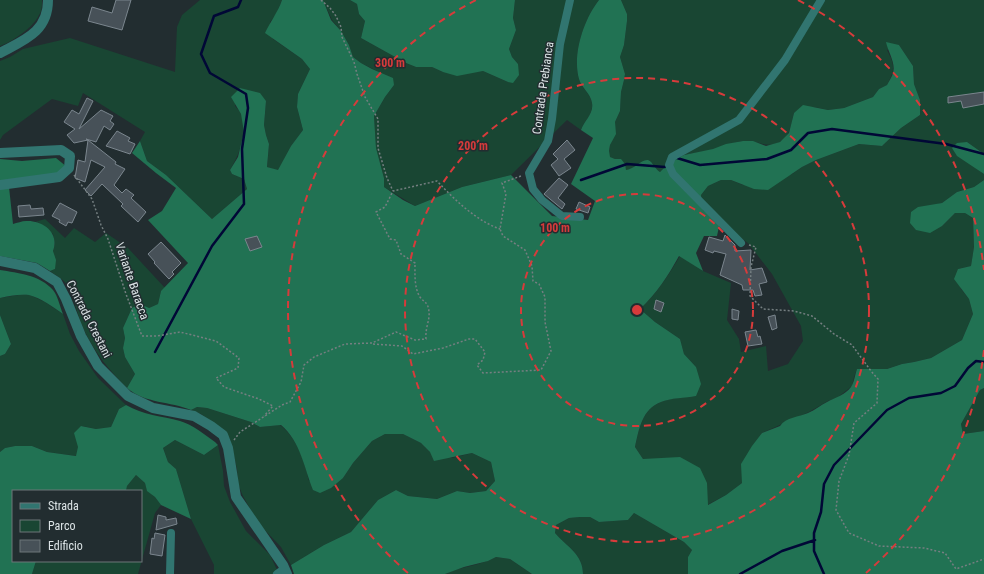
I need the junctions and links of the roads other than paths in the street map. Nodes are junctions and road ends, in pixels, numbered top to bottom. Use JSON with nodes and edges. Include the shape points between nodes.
{"nodes":[{"id":1,"x":48,"y":0,"type":"edge"},
{"id":2,"x":570,"y":0,"type":"edge"},
{"id":3,"x":821,"y":0,"type":"edge"},
{"id":4,"x":0,"y":53,"type":"edge"},
{"id":5,"x":0,"y":153,"type":"edge"},
{"id":6,"x":0,"y":184,"type":"edge"},
{"id":7,"x":580,"y":217,"type":"dead end"},
{"id":8,"x":741,"y":243,"type":"road end"},
{"id":9,"x":0,"y":261,"type":"edge"},
{"id":10,"x":171,"y":533,"type":"dead end"},
{"id":11,"x":283,"y":572,"type":"edge"},
{"id":12,"x":170,"y":574,"type":"edge"}],
"edges":[{"from":1,"to":4,"type":"street","via":[[46,19],[39,28]]},
{"from":2,"to":7,"type":"street","name":"Contrada Prebianca","via":[[560,44],[548,142],[529,173],[533,189],[542,200],[562,216]]},
{"from":3,"to":8,"type":"street","via":[[785,60],[739,120],[672,157],[669,165],[673,174]]},
{"from":5,"to":6,"type":"street","via":[[61,150],[70,156],[69,168],[59,177]]},
{"from":9,"to":11,"type":"street","name":"Contrada Crestani","via":[[36,268],[56,282],[98,366],[128,396],[152,408],[194,416],[223,435],[228,448],[236,497]]},
{"from":10,"to":12,"type":"street"}]}
